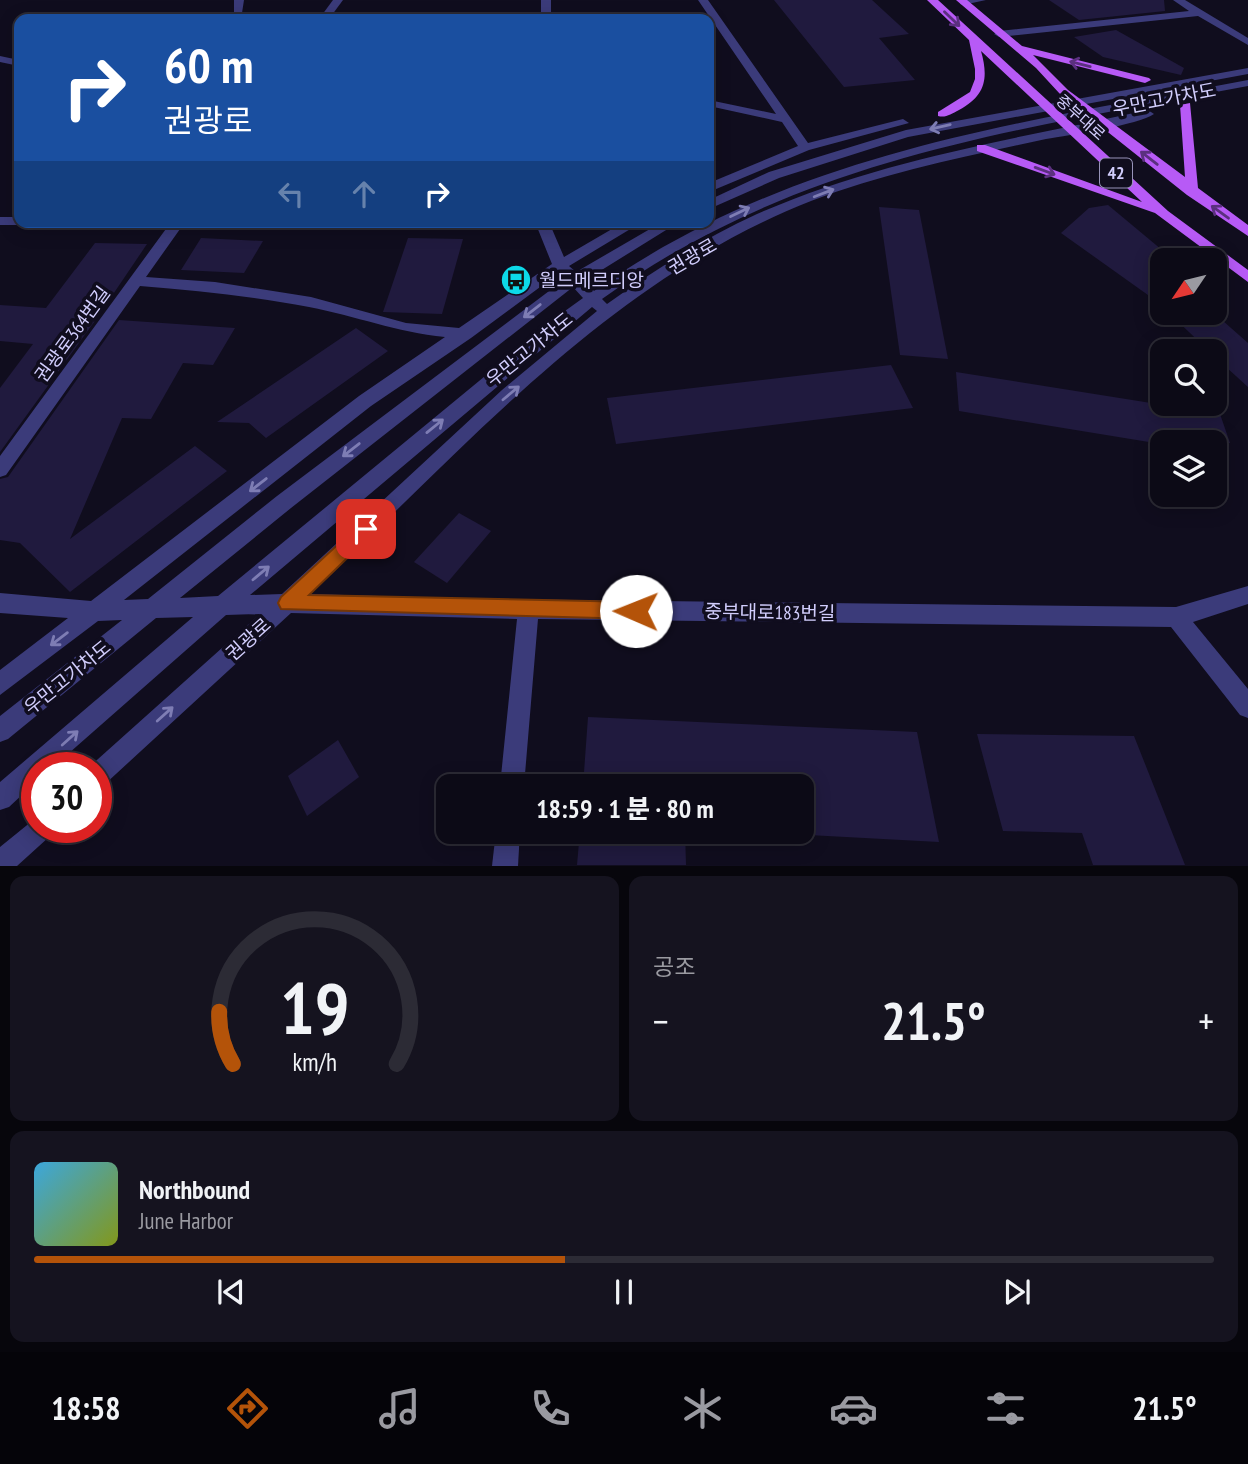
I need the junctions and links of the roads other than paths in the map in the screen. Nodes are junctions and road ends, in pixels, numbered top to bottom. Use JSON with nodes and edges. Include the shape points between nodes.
{"nodes":[{"id":1,"x":932,"y":0,"type":"edge"},
{"id":2,"x":981,"y":0,"type":"edge"},
{"id":3,"x":1178,"y":0,"type":"edge"},
{"id":4,"x":962,"y":1,"type":"edge"},
{"id":5,"x":1199,"y":13,"type":"junction"},
{"id":6,"x":714,"y":16,"type":"edge"},
{"id":7,"x":999,"y":34,"type":"junction"},
{"id":8,"x":972,"y":39,"type":"junction"},
{"id":9,"x":1248,"y":42,"type":"edge"},
{"id":10,"x":1015,"y":47,"type":"junction"},
{"id":11,"x":10,"y":62,"type":"edge"},
{"id":12,"x":1248,"y":62,"type":"edge"},
{"id":13,"x":1248,"y":71,"type":"edge"},
{"id":14,"x":0,"y":73,"type":"edge"},
{"id":15,"x":1145,"y":80,"type":"junction"},
{"id":16,"x":1248,"y":83,"type":"edge"},
{"id":17,"x":1064,"y":92,"type":"junction"},
{"id":18,"x":1248,"y":94,"type":"edge"},
{"id":19,"x":1034,"y":98,"type":"junction"},
{"id":20,"x":714,"y":104,"type":"edge"},
{"id":21,"x":1186,"y":106,"type":"junction"},
{"id":22,"x":943,"y":114,"type":"junction"},
{"id":23,"x":787,"y":120,"type":"junction"},
{"id":24,"x":1106,"y":124,"type":"junction"},
{"id":25,"x":1070,"y":131,"type":"junction"},
{"id":26,"x":806,"y":147,"type":"junction"},
{"id":27,"x":981,"y":148,"type":"junction"},
{"id":28,"x":714,"y":186,"type":"edge"},
{"id":29,"x":1192,"y":192,"type":"junction"},
{"id":30,"x":714,"y":203,"type":"edge"},
{"id":31,"x":1163,"y":214,"type":"junction"},
{"id":32,"x":714,"y":224,"type":"edge"},
{"id":33,"x":174,"y":228,"type":"edge"},
{"id":34,"x":545,"y":228,"type":"edge"},
{"id":35,"x":625,"y":228,"type":"edge"},
{"id":36,"x":662,"y":228,"type":"edge"},
{"id":37,"x":706,"y":228,"type":"edge"},
{"id":38,"x":1248,"y":232,"type":"edge"},
{"id":39,"x":560,"y":265,"type":"junction"},
{"id":40,"x":1248,"y":277,"type":"edge"},
{"id":41,"x":135,"y":281,"type":"junction"},
{"id":42,"x":607,"y":314,"type":"junction"},
{"id":43,"x":464,"y":334,"type":"junction"},
{"id":44,"x":0,"y":470,"type":"edge"},
{"id":45,"x":1248,"y":595,"type":"edge"},
{"id":46,"x":0,"y":603,"type":"edge"},
{"id":47,"x":288,"y":603,"type":"junction"},
{"id":48,"x":528,"y":609,"type":"junction"},
{"id":49,"x":96,"y":611,"type":"junction"},
{"id":50,"x":1176,"y":617,"type":"junction"},
{"id":51,"x":0,"y":684,"type":"edge"},
{"id":52,"x":1248,"y":707,"type":"edge"},
{"id":53,"x":0,"y":731,"type":"edge"},
{"id":54,"x":112,"y":762,"type":"edge"},
{"id":55,"x":513,"y":774,"type":"edge"},
{"id":56,"x":0,"y":798,"type":"edge"},
{"id":57,"x":23,"y":843,"type":"edge"},
{"id":58,"x":507,"y":844,"type":"edge"},
{"id":59,"x":0,"y":864,"type":"edge"},
{"id":60,"x":505,"y":866,"type":"edge"}],
"edges":[{"from":1,"to":8,"type":"main road","name":"중부대로","number":"42","one_way":true},
{"from":2,"to":4,"type":"street"},
{"from":3,"to":5,"type":"street"},
{"from":4,"to":7,"type":"main road","name":"중부대로","number":"42"},
{"from":5,"to":7,"type":"street"},
{"from":5,"to":9,"type":"street"},
{"from":6,"to":23,"type":"street"},
{"from":7,"to":10,"type":"main road","name":"중부대로","number":"42"},
{"from":8,"to":19,"type":"main road","name":"중부대로","number":"42"},
{"from":8,"to":22,"type":"main road","via":[[983,73],[979,91],[970,101]]},
{"from":15,"to":10,"type":"main road","one_way":true},
{"from":10,"to":17,"type":"main road","name":"중부대로","number":"42"},
{"from":11,"to":14,"type":"street"},
{"from":12,"to":15,"type":"street"},
{"from":13,"to":30,"type":"street","name":"우만고가차도","one_way":true,"via":[[906,134],[774,175]]},
{"from":15,"to":17,"type":"street"},
{"from":32,"to":16,"type":"street","name":"우만고가차도","one_way":true,"via":[[848,169],[925,146]]},
{"from":17,"to":19,"type":"street"},
{"from":17,"to":24,"type":"main road","name":"중부대로","number":"42"},
{"from":18,"to":21,"type":"street","name":"권광로"},
{"from":19,"to":22,"type":"street"},
{"from":19,"to":25,"type":"main road","name":"중부대로","number":"42"},
{"from":20,"to":23,"type":"street"},
{"from":21,"to":24,"type":"street","name":"권광로"},
{"from":21,"to":29,"type":"main road"},
{"from":22,"to":26,"type":"street"},
{"from":23,"to":26,"type":"street"},
{"from":24,"to":25,"type":"street","name":"권광로"},
{"from":29,"to":24,"type":"main road","name":"중부대로","number":"42","one_way":true},
{"from":25,"to":27,"type":"street","name":"권광로"},
{"from":25,"to":31,"type":"main road","name":"중부대로","number":"42"},
{"from":26,"to":28,"type":"street"},
{"from":27,"to":31,"type":"main road","one_way":true},
{"from":42,"to":27,"type":"street","name":"권광로","one_way":true,"via":[[671,267],[760,218],[859,179]]},
{"from":38,"to":29,"type":"main road","name":"중부대로","number":"42","one_way":true},
{"from":31,"to":40,"type":"main road","name":"중부대로","number":"42"},
{"from":33,"to":41,"type":"street","name":"권광로364번길"},
{"from":34,"to":39,"type":"street"},
{"from":35,"to":39,"type":"street"},
{"from":36,"to":53,"type":"street","name":"우만고가차도","one_way":true,"via":[[562,287],[284,502]]},
{"from":56,"to":37,"type":"street","name":"우만고가차도","one_way":true,"via":[[563,320]]},
{"from":39,"to":42,"type":"street"},
{"from":39,"to":43,"type":"street"},
{"from":41,"to":43,"type":"street","via":[[215,287],[311,302],[406,328]]},
{"from":41,"to":44,"type":"street","name":"권광로364번길"},
{"from":47,"to":42,"type":"street","name":"권광로","one_way":true,"via":[[502,400]]},
{"from":43,"to":49,"type":"street","one_way":true,"via":[[365,401]]},
{"from":45,"to":50,"type":"street","name":"중부대로183번길"},
{"from":46,"to":49,"type":"street","name":"중부대로183번길"},
{"from":47,"to":48,"type":"street","name":"중부대로183번길"},
{"from":47,"to":49,"type":"street","name":"중부대로183번길"},
{"from":54,"to":47,"type":"street","name":"권광로","one_way":true},
{"from":48,"to":50,"type":"street","name":"중부대로183번길"},
{"from":48,"to":55,"type":"street"},
{"from":49,"to":51,"type":"street","one_way":true},
{"from":50,"to":52,"type":"street"},
{"from":57,"to":59,"type":"street"},
{"from":58,"to":60,"type":"street"}]}
